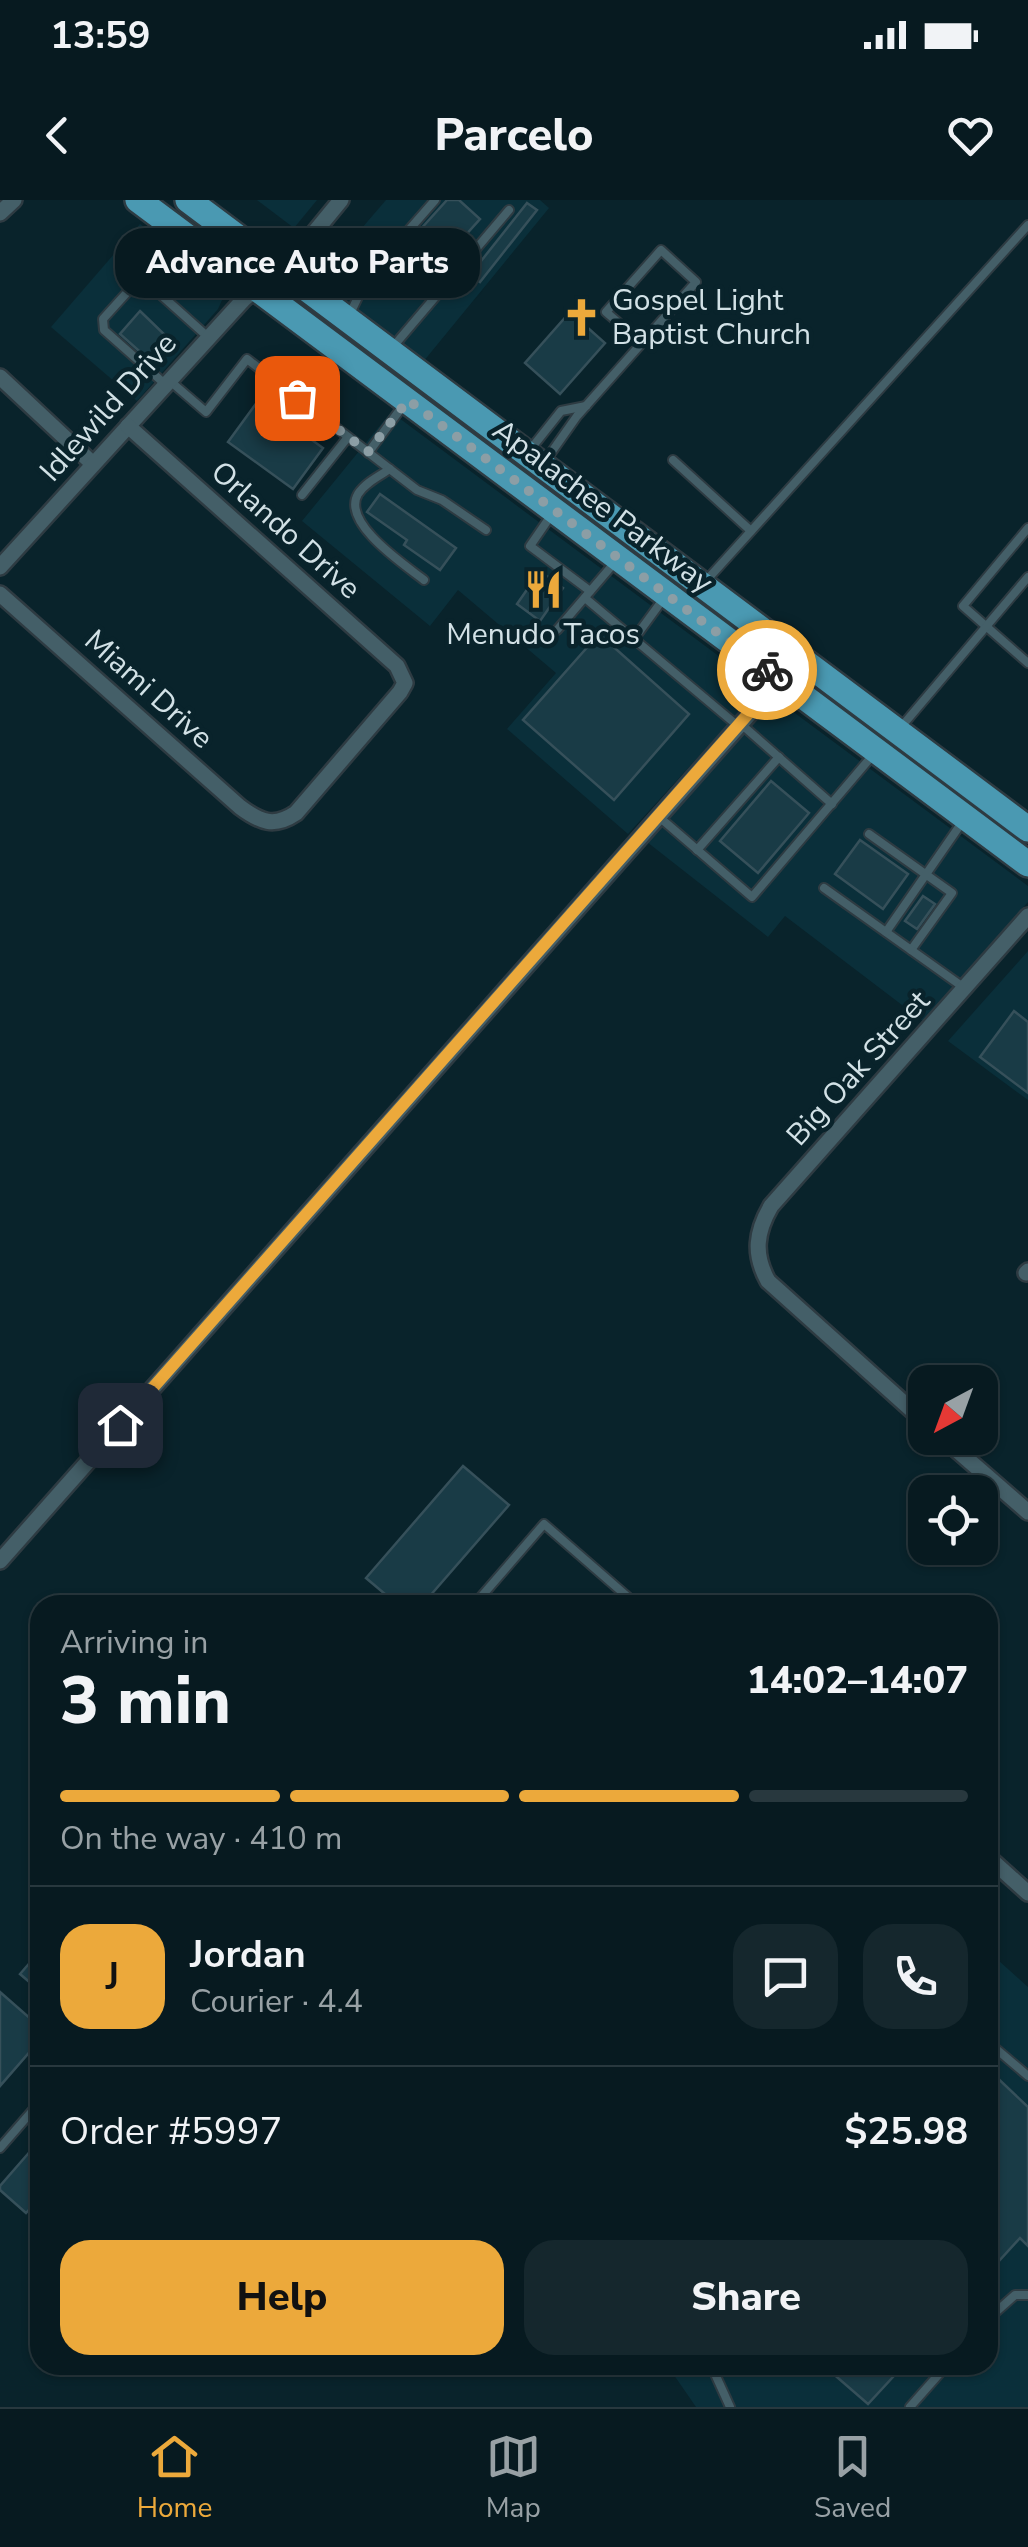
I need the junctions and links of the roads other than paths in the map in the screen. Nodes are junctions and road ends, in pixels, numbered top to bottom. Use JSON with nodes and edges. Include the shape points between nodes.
{"nodes":[{"id":1,"x":14,"y":200,"type":"edge"},
{"id":2,"x":138,"y":200,"type":"edge"},
{"id":3,"x":188,"y":200,"type":"edge"},
{"id":4,"x":435,"y":200,"type":"edge"},
{"id":5,"x":338,"y":201,"type":"edge"},
{"id":6,"x":509,"y":210,"type":"dead end"},
{"id":7,"x":0,"y":213,"type":"edge"},
{"id":8,"x":1028,"y":225,"type":"edge"},
{"id":9,"x":280,"y":269,"type":"junction"},
{"id":10,"x":257,"y":288,"type":"junction"},
{"id":11,"x":347,"y":320,"type":"junction"},
{"id":12,"x":208,"y":337,"type":"junction"},
{"id":13,"x":642,"y":343,"type":"junction"},
{"id":14,"x":390,"y":351,"type":"junction"},
{"id":15,"x":0,"y":377,"type":"edge"},
{"id":16,"x":168,"y":383,"type":"junction"},
{"id":17,"x":408,"y":400,"type":"junction"},
{"id":18,"x":586,"y":406,"type":"junction"},
{"id":19,"x":128,"y":426,"type":"junction"},
{"id":20,"x":348,"y":436,"type":"junction"},
{"id":21,"x":368,"y":452,"type":"junction"},
{"id":22,"x":534,"y":460,"type":"junction"},
{"id":23,"x":673,"y":460,"type":"dead end"},
{"id":24,"x":93,"y":464,"type":"junction"},
{"id":25,"x":390,"y":469,"type":"junction"},
{"id":26,"x":302,"y":495,"type":"dead end"},
{"id":27,"x":555,"y":510,"type":"junction"},
{"id":28,"x":1028,"y":528,"type":"edge"},
{"id":29,"x":486,"y":530,"type":"dead end"},
{"id":30,"x":751,"y":531,"type":"junction"},
{"id":31,"x":618,"y":558,"type":"junction"},
{"id":32,"x":0,"y":567,"type":"edge"},
{"id":33,"x":1028,"y":577,"type":"edge"},
{"id":34,"x":424,"y":580,"type":"dead end"},
{"id":35,"x":702,"y":586,"type":"junction"},
{"id":36,"x":0,"y":594,"type":"edge"},
{"id":37,"x":666,"y":594,"type":"junction"},
{"id":38,"x":588,"y":595,"type":"junction"},
{"id":39,"x":986,"y":627,"type":"junction"},
{"id":40,"x":558,"y":630,"type":"dead end"},
{"id":41,"x":634,"y":639,"type":"junction"},
{"id":42,"x":799,"y":658,"type":"junction"},
{"id":43,"x":1028,"y":664,"type":"edge"},
{"id":44,"x":779,"y":679,"type":"junction"},
{"id":45,"x":739,"y":724,"type":"junction"},
{"id":46,"x":898,"y":732,"type":"junction"},
{"id":47,"x":876,"y":751,"type":"junction"},
{"id":48,"x":779,"y":757,"type":"junction"},
{"id":49,"x":832,"y":804,"type":"junction"},
{"id":50,"x":658,"y":816,"type":"junction"},
{"id":51,"x":966,"y":818,"type":"junction"},
{"id":52,"x":263,"y":822,"type":"joint"},
{"id":53,"x":1028,"y":829,"type":"edge"},
{"id":54,"x":869,"y":834,"type":"dead end"},
{"id":55,"x":697,"y":850,"type":"junction"},
{"id":56,"x":1028,"y":864,"type":"edge"},
{"id":57,"x":926,"y":874,"type":"junction"},
{"id":58,"x":824,"y":888,"type":"dead end"},
{"id":59,"x":1028,"y":916,"type":"edge"},
{"id":60,"x":886,"y":932,"type":"junction"},
{"id":61,"x":911,"y":950,"type":"junction"},
{"id":62,"x":966,"y":988,"type":"junction"},
{"id":63,"x":908,"y":1407,"type":"edge"},
{"id":64,"x":963,"y":1455,"type":"edge"},
{"id":65,"x":1028,"y":1512,"type":"edge"},
{"id":66,"x":0,"y":1561,"type":"edge"},
{"id":67,"x":483,"y":1595,"type":"edge"},
{"id":68,"x":626,"y":1595,"type":"edge"},
{"id":69,"x":998,"y":1866,"type":"edge"},
{"id":70,"x":1028,"y":1893,"type":"edge"},
{"id":71,"x":998,"y":2050,"type":"edge"},
{"id":72,"x":1028,"y":2076,"type":"edge"},
{"id":73,"x":30,"y":2114,"type":"edge"},
{"id":74,"x":0,"y":2148,"type":"edge"},
{"id":75,"x":1028,"y":2295,"type":"edge"},
{"id":76,"x":998,"y":2310,"type":"edge"},
{"id":77,"x":716,"y":2375,"type":"edge"},
{"id":78,"x":938,"y":2375,"type":"edge"},
{"id":79,"x":730,"y":2407,"type":"edge"},
{"id":80,"x":910,"y":2407,"type":"edge"}],
"edges":[{"from":1,"to":7,"type":"street"},
{"from":2,"to":10,"type":"main road","name":"Apalachee Parkway"},
{"from":3,"to":9,"type":"main road","name":"Apalachee Parkway"},
{"from":4,"to":11,"type":"lane","via":[[367,278]]},
{"from":5,"to":9,"type":"street","name":"Idlewild Drive"},
{"from":6,"to":14,"type":"lane"},
{"from":8,"to":30,"type":"lane"},
{"from":9,"to":10,"type":"street","name":"Idlewild Drive"},
{"from":9,"to":11,"type":"main road","name":"Apalachee Parkway"},
{"from":10,"to":12,"type":"street","name":"Idlewild Drive"},
{"from":10,"to":17,"type":"main road","name":"Apalachee Parkway"},
{"from":11,"to":14,"type":"main road","name":"Apalachee Parkway"},
{"from":12,"to":16,"type":"street","name":"Idlewild Drive"},
{"from":12,"to":16,"type":"lane","via":[[141,277],[103,319],[104,330]]},
{"from":13,"to":13,"type":"lane","via":[[606,312],[661,250],[696,282]]},
{"from":13,"to":18,"type":"lane"},
{"from":14,"to":22,"type":"main road","name":"Apalachee Parkway"},
{"from":15,"to":24,"type":"street"},
{"from":16,"to":19,"type":"street","name":"Idlewild Drive"},
{"from":16,"to":20,"type":"lane","via":[[206,412],[247,359]]},
{"from":17,"to":21,"type":"lane"},
{"from":17,"to":27,"type":"main road","name":"Apalachee Parkway"},
{"from":18,"to":22,"type":"lane"},
{"from":18,"to":22,"type":"lane","via":[[561,412]]},
{"from":19,"to":24,"type":"street","name":"Idlewild Drive"},
{"from":19,"to":52,"type":"street","name":"Orlando Drive","via":[[371,641],[404,678],[400,692],[317,792],[286,819]]},
{"from":20,"to":21,"type":"lane"},
{"from":20,"to":26,"type":"lane"},
{"from":21,"to":25,"type":"lane"},
{"from":22,"to":35,"type":"main road","name":"Apalachee Parkway"},
{"from":23,"to":30,"type":"lane"},
{"from":24,"to":32,"type":"street","name":"Idlewild Drive"},
{"from":25,"to":29,"type":"lane"},
{"from":25,"to":34,"type":"lane","via":[[361,490],[356,511],[379,544]]},
{"from":27,"to":31,"type":"main road","name":"Apalachee Parkway"},
{"from":27,"to":38,"type":"lane","via":[[530,546]]},
{"from":28,"to":39,"type":"lane","via":[[962,606]]},
{"from":30,"to":35,"type":"lane"},
{"from":31,"to":37,"type":"main road","name":"Apalachee Parkway"},
{"from":31,"to":38,"type":"lane"},
{"from":33,"to":39,"type":"lane"},
{"from":35,"to":42,"type":"main road","name":"Apalachee Parkway"},
{"from":36,"to":52,"type":"street","name":"Miami Drive"},
{"from":37,"to":41,"type":"lane"},
{"from":37,"to":44,"type":"main road","name":"Apalachee Parkway"},
{"from":38,"to":40,"type":"lane"},
{"from":38,"to":41,"type":"lane"},
{"from":39,"to":43,"type":"lane"},
{"from":39,"to":46,"type":"lane"},
{"from":41,"to":45,"type":"lane"},
{"from":42,"to":44,"type":"street"},
{"from":42,"to":46,"type":"main road","name":"Apalachee Parkway"},
{"from":44,"to":45,"type":"street"},
{"from":44,"to":47,"type":"main road","name":"Apalachee Parkway"},
{"from":45,"to":48,"type":"lane"},
{"from":45,"to":50,"type":"street"},
{"from":46,"to":53,"type":"main road","name":"Apalachee Parkway"},
{"from":47,"to":49,"type":"lane"},
{"from":47,"to":51,"type":"main road","name":"Apalachee Parkway"},
{"from":48,"to":49,"type":"lane"},
{"from":48,"to":55,"type":"lane"},
{"from":49,"to":55,"type":"lane","via":[[752,898]]},
{"from":50,"to":55,"type":"lane"},
{"from":50,"to":66,"type":"street"},
{"from":51,"to":56,"type":"main road","name":"Apalachee Parkway"},
{"from":51,"to":57,"type":"lane"},
{"from":54,"to":57,"type":"lane"},
{"from":57,"to":60,"type":"lane"},
{"from":57,"to":61,"type":"lane","via":[[952,892]]},
{"from":58,"to":60,"type":"lane"},
{"from":59,"to":62,"type":"street","name":"Big Oak Street"},
{"from":60,"to":61,"type":"lane"},
{"from":61,"to":62,"type":"lane"},
{"from":62,"to":63,"type":"street","name":"Big Oak Street","via":[[771,1206],[758,1230],[756,1250],[768,1281]]},
{"from":64,"to":65,"type":"street"},
{"from":67,"to":68,"type":"lane","via":[[544,1524]]},
{"from":69,"to":70,"type":"street"},
{"from":71,"to":72,"type":"lane"},
{"from":73,"to":74,"type":"lane"},
{"from":75,"to":76,"type":"lane","via":[[1014,2295]]},
{"from":77,"to":79,"type":"lane"},
{"from":78,"to":80,"type":"lane"}]}
